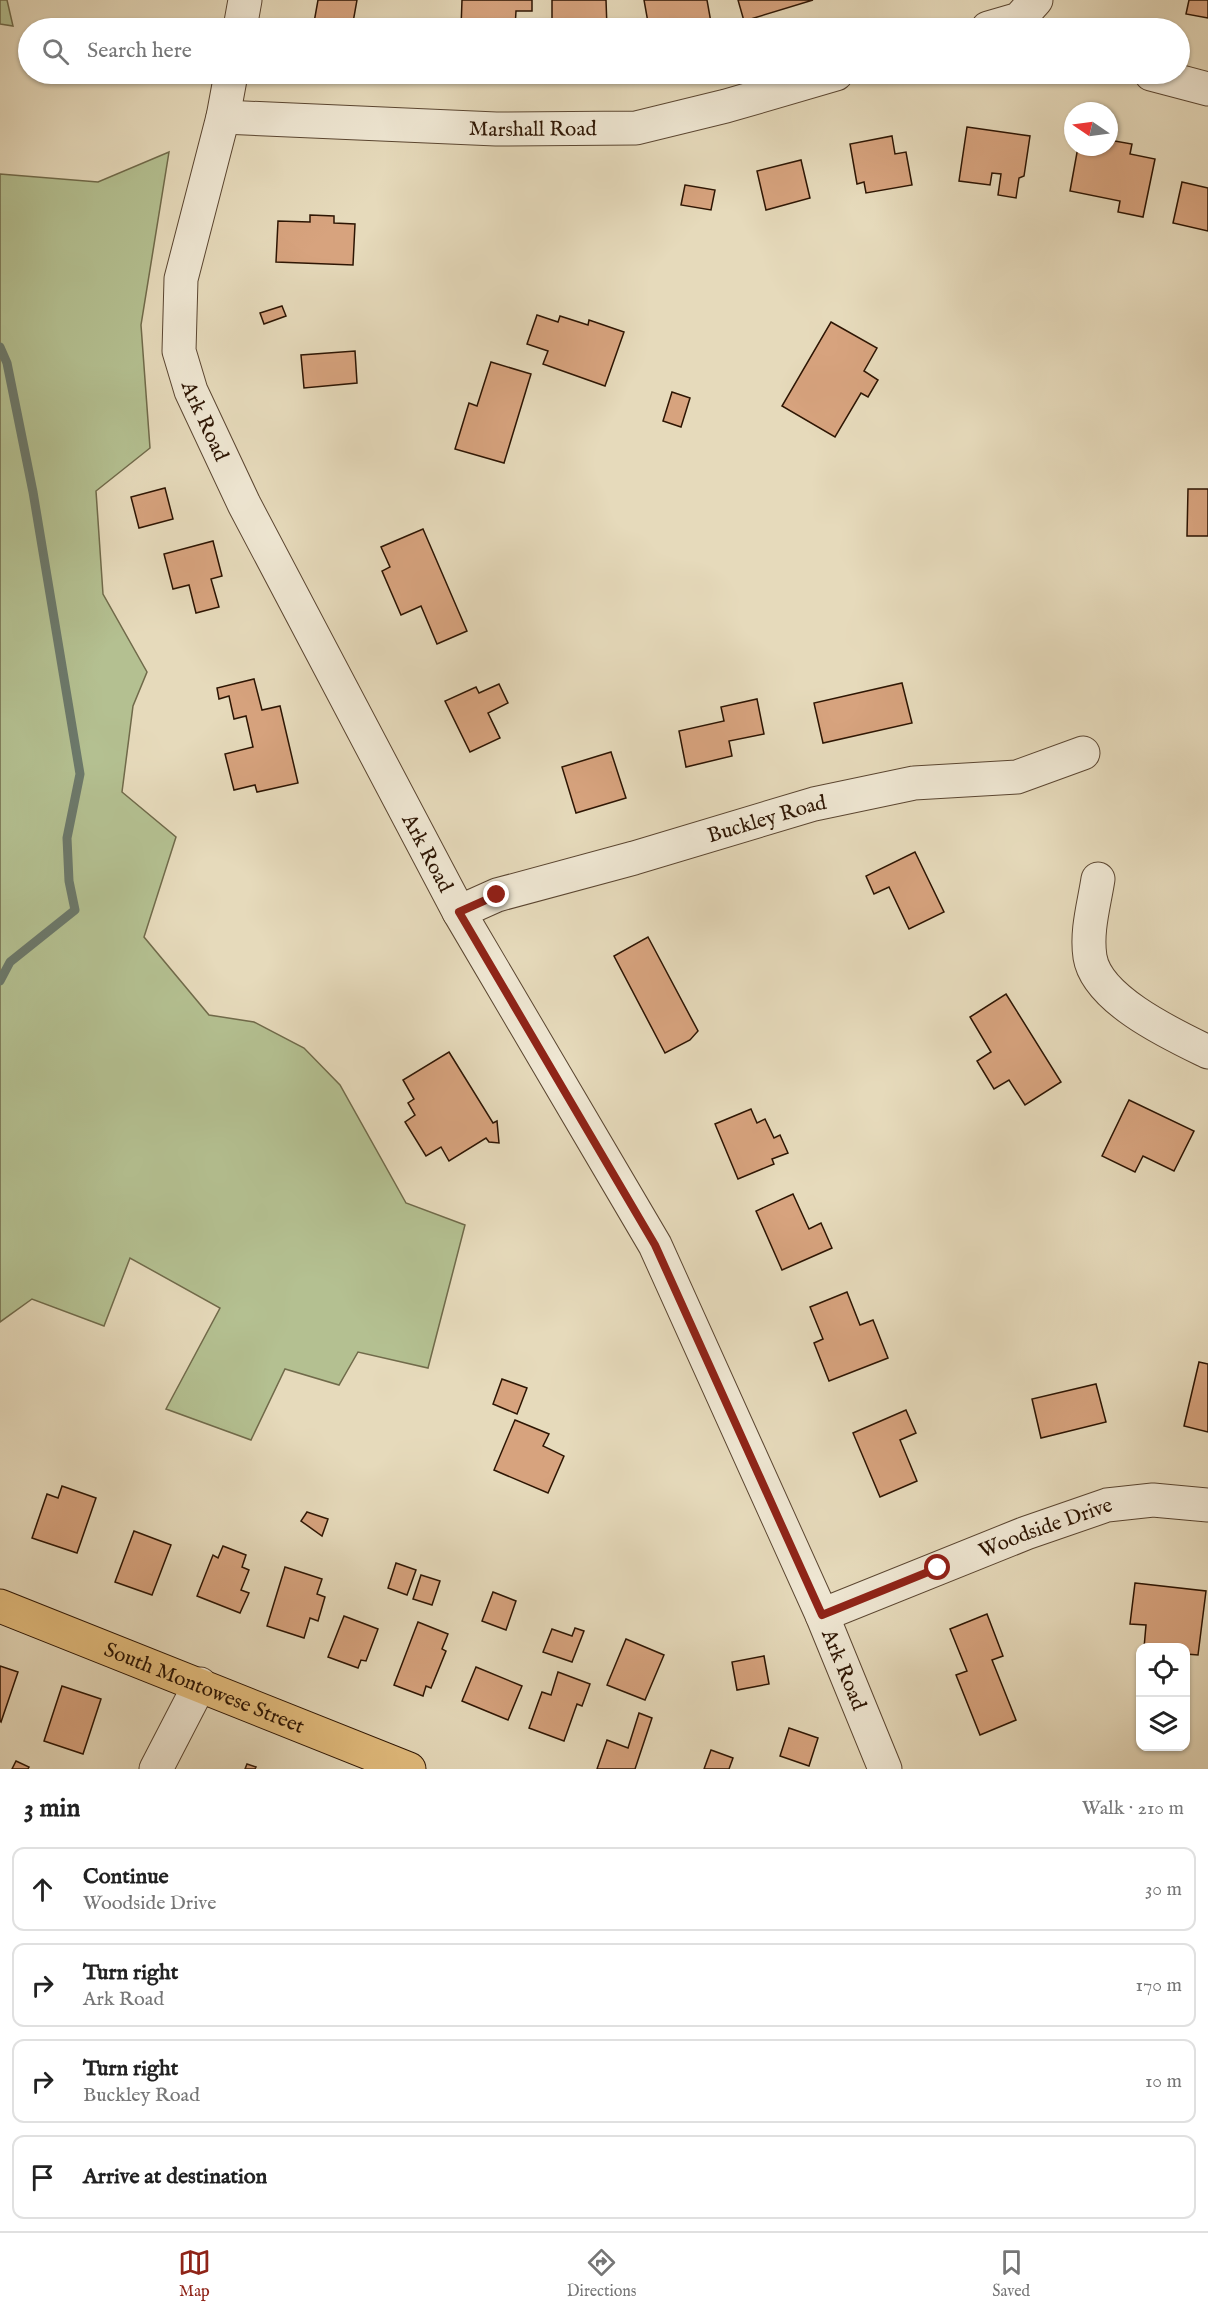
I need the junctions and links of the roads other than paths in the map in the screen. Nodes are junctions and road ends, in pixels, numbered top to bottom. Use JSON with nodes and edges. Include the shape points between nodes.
{"nodes":[{"id":1,"x":245,"y":0,"type":"edge"},
{"id":2,"x":242,"y":18,"type":"edge"},
{"id":3,"x":229,"y":84,"type":"edge"},
{"id":4,"x":802,"y":84,"type":"edge"},
{"id":5,"x":1189,"y":84,"type":"edge"},
{"id":6,"x":1208,"y":89,"type":"edge"},
{"id":7,"x":223,"y":117,"type":"junction"},
{"id":8,"x":1083,"y":753,"type":"dead end"},
{"id":9,"x":1098,"y":879,"type":"dead end"},
{"id":10,"x":459,"y":912,"type":"junction"},
{"id":11,"x":1208,"y":1052,"type":"edge"},
{"id":12,"x":1208,"y":1505,"type":"edge"},
{"id":13,"x":0,"y":1606,"type":"edge"},
{"id":14,"x":822,"y":1615,"type":"junction"},
{"id":15,"x":200,"y":1684,"type":"junction"},
{"id":16,"x":156,"y":1769,"type":"edge"},
{"id":17,"x":409,"y":1769,"type":"edge"},
{"id":18,"x":885,"y":1769,"type":"edge"}],
"edges":[{"from":1,"to":2,"type":"street"},
{"from":3,"to":7,"type":"street","name":"Ark Road"},
{"from":4,"to":7,"type":"street","name":"Marshall Road","via":[[636,128],[496,129]]},
{"from":5,"to":6,"type":"street"},
{"from":7,"to":10,"type":"street","name":"Ark Road","via":[[181,279],[179,351],[184,370],[199,411],[244,504]]},
{"from":8,"to":10,"type":"street","name":"Buckley Road","via":[[1017,777],[914,783],[814,804],[497,895]]},
{"from":9,"to":11,"type":"street","via":[[1089,948],[1090,960],[1100,976],[1138,1015]]},
{"from":10,"to":14,"type":"street","name":"Ark Road","via":[[655,1245]]},
{"from":12,"to":14,"type":"street","name":"Woodside Drive","via":[[1153,1500],[1107,1504]]},
{"from":13,"to":15,"type":"main road","name":"South Montowese Street"},
{"from":14,"to":18,"type":"street","name":"Ark Road"},
{"from":15,"to":16,"type":"street"},
{"from":15,"to":17,"type":"main road","name":"South Montowese Street"}]}
